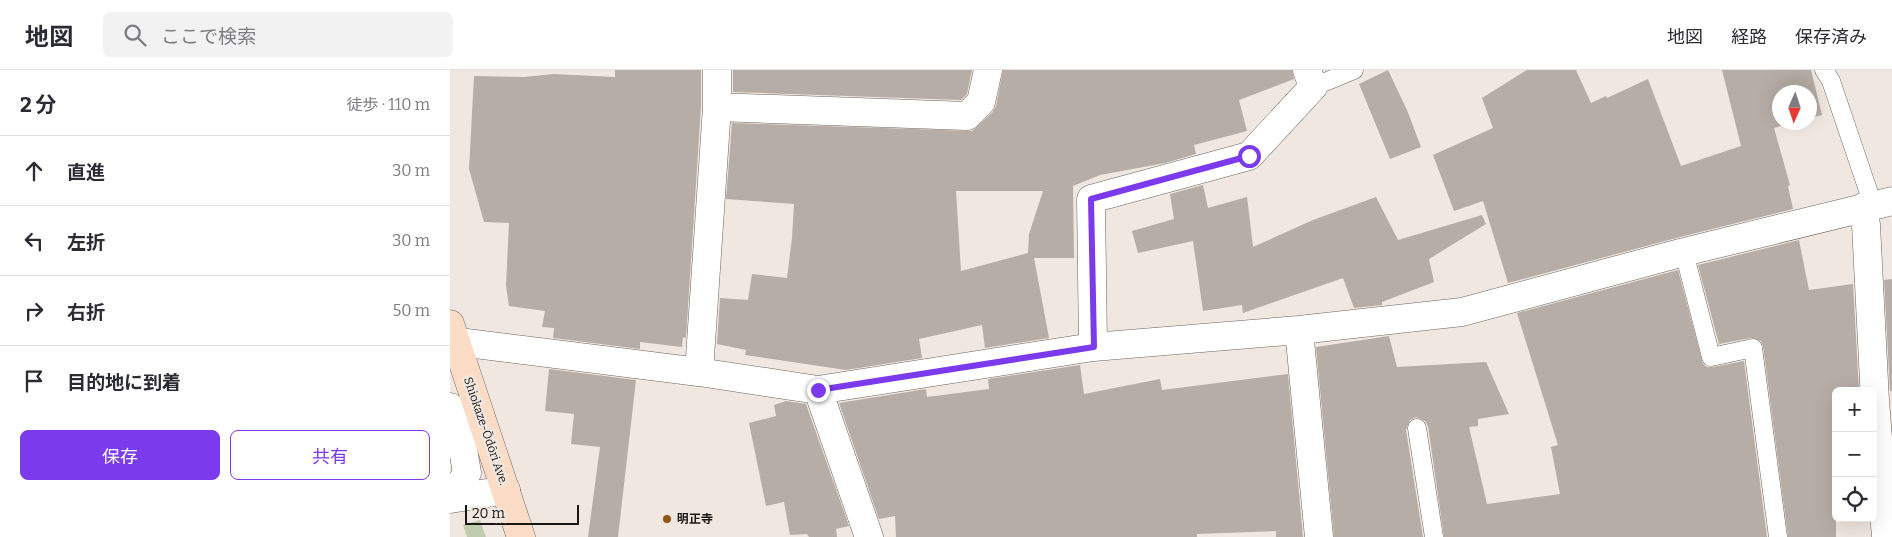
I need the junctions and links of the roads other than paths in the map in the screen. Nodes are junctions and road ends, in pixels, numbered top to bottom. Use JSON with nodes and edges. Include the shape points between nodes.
{"nodes":[{"id":1,"x":717,"y":70,"type":"edge"},
{"id":2,"x":988,"y":70,"type":"edge"},
{"id":3,"x":1354,"y":70,"type":"edge"},
{"id":4,"x":1824,"y":70,"type":"edge"},
{"id":5,"x":1310,"y":78,"type":"edge"},
{"id":6,"x":717,"y":107,"type":"junction"},
{"id":7,"x":1876,"y":204,"type":"edge"},
{"id":8,"x":1684,"y":252,"type":"junction"},
{"id":9,"x":1300,"y":330,"type":"junction"},
{"id":10,"x":452,"y":336,"type":"edge"},
{"id":11,"x":1094,"y":347,"type":"junction"},
{"id":12,"x":699,"y":372,"type":"junction"},
{"id":13,"x":818,"y":390,"type":"junction"},
{"id":14,"x":1884,"y":400,"type":"edge"},
{"id":15,"x":450,"y":407,"type":"edge"},
{"id":16,"x":1417,"y":428,"type":"dead end"},
{"id":17,"x":450,"y":490,"type":"edge"},
{"id":18,"x":506,"y":490,"type":"junction"},
{"id":19,"x":450,"y":499,"type":"edge"},
{"id":20,"x":521,"y":537,"type":"edge"},
{"id":21,"x":868,"y":537,"type":"edge"},
{"id":22,"x":1319,"y":537,"type":"edge"},
{"id":23,"x":1434,"y":537,"type":"edge"},
{"id":24,"x":1778,"y":537,"type":"edge"},
{"id":25,"x":1886,"y":537,"type":"edge"}],
"edges":[{"from":1,"to":6,"type":"street"},
{"from":2,"to":6,"type":"street","via":[[981,102],[967,116]]},
{"from":3,"to":5,"type":"lane"},
{"from":4,"to":7,"type":"lane"},
{"from":5,"to":11,"type":"street","via":[[1249,156],[1091,199]]},
{"from":6,"to":12,"type":"street"},
{"from":7,"to":8,"type":"street"},
{"from":7,"to":14,"type":"street","via":[[1866,226]]},
{"from":8,"to":9,"type":"street","via":[[1462,312]]},
{"from":8,"to":24,"type":"lane","via":[[1711,357],[1752,348]]},
{"from":9,"to":11,"type":"street"},
{"from":9,"to":22,"type":"street"},
{"from":10,"to":12,"type":"street","via":[[503,347]]},
{"from":10,"to":18,"type":"street","name":"Shiokaze-Ōdōri Ave."},
{"from":11,"to":13,"type":"street"},
{"from":12,"to":13,"type":"street"},
{"from":13,"to":21,"type":"street"},
{"from":14,"to":25,"type":"street"},
{"from":15,"to":17,"type":"street","via":[[467,473],[459,486]]},
{"from":16,"to":23,"type":"lane"},
{"from":18,"to":19,"type":"street"},
{"from":18,"to":20,"type":"street","name":"Shiokaze-Ōdōri Ave."}]}
